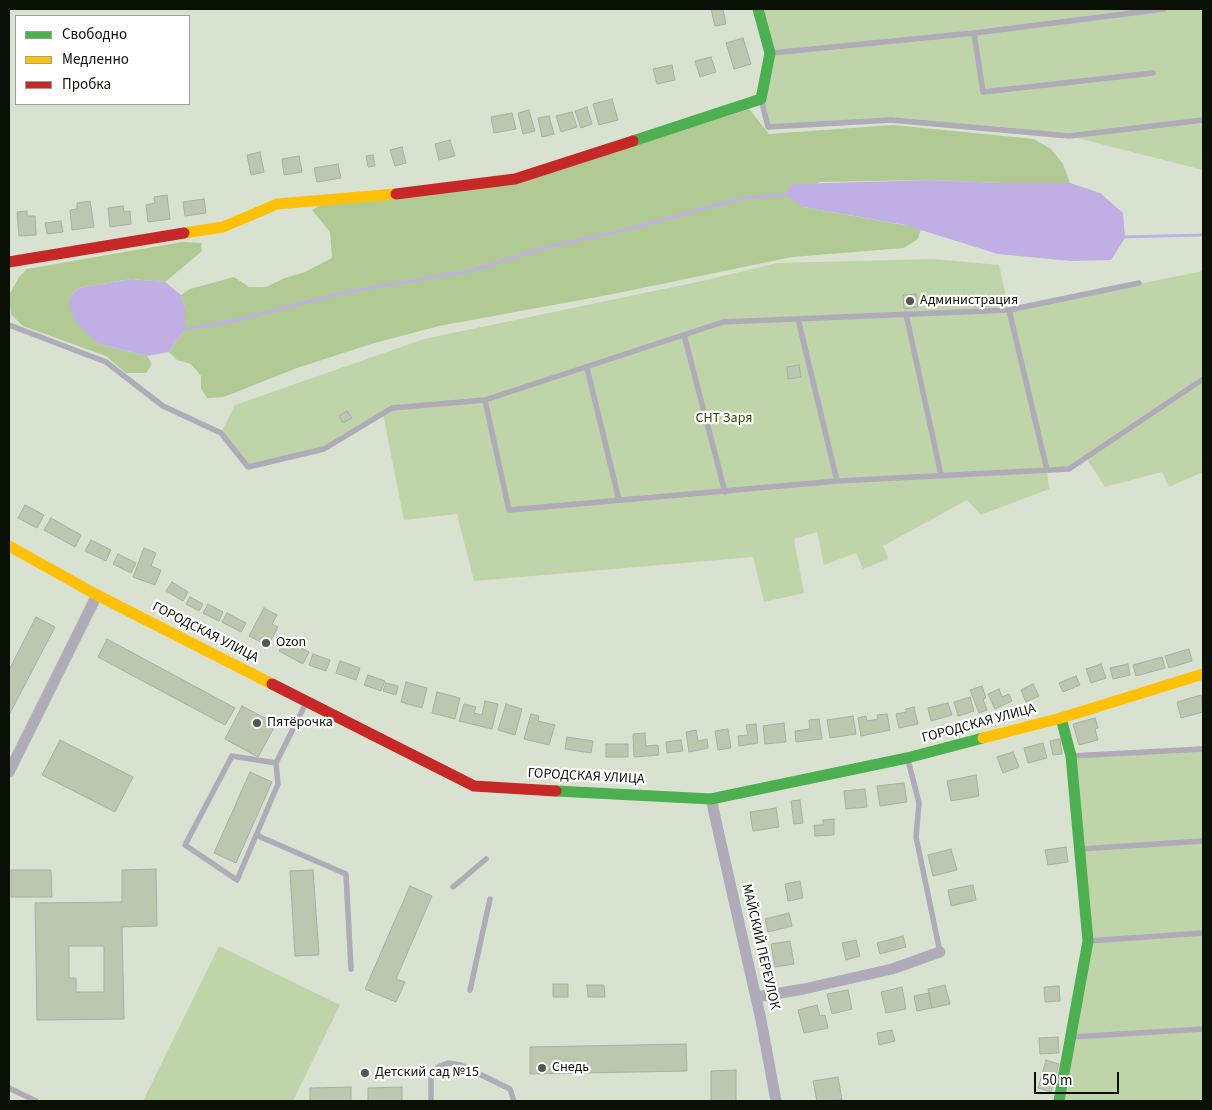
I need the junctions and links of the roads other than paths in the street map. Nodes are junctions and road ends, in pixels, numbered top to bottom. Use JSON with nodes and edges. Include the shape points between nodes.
{"nodes":[{"id":1,"x":758,"y":9,"type":"edge"},
{"id":2,"x":1164,"y":9,"type":"edge"},
{"id":3,"x":974,"y":33,"type":"junction"},
{"id":4,"x":770,"y":53,"type":"junction"},
{"id":5,"x":1153,"y":74,"type":"dead end"},
{"id":6,"x":761,"y":99,"type":"junction"},
{"id":7,"x":1203,"y":120,"type":"edge"},
{"id":8,"x":9,"y":262,"type":"edge"},
{"id":9,"x":1139,"y":283,"type":"dead end"},
{"id":10,"x":1009,"y":310,"type":"junction"},
{"id":11,"x":906,"y":314,"type":"junction"},
{"id":12,"x":798,"y":319,"type":"junction"},
{"id":13,"x":9,"y":325,"type":"edge"},
{"id":14,"x":684,"y":335,"type":"junction"},
{"id":15,"x":587,"y":368,"type":"junction"},
{"id":16,"x":1203,"y":379,"type":"edge"},
{"id":17,"x":485,"y":400,"type":"junction"},
{"id":18,"x":1047,"y":470,"type":"junction"},
{"id":19,"x":941,"y":474,"type":"junction"},
{"id":20,"x":837,"y":481,"type":"junction"},
{"id":21,"x":726,"y":492,"type":"junction"},
{"id":22,"x":619,"y":500,"type":"junction"},
{"id":23,"x":9,"y":546,"type":"edge"},
{"id":24,"x":97,"y":595,"type":"junction"},
{"id":25,"x":1203,"y":674,"type":"edge"},
{"id":26,"x":306,"y":701,"type":"junction"},
{"id":27,"x":1061,"y":718,"type":"junction"},
{"id":28,"x":1203,"y":749,"type":"edge"},
{"id":29,"x":1071,"y":756,"type":"junction"},
{"id":30,"x":908,"y":758,"type":"junction"},
{"id":31,"x":276,"y":763,"type":"junction"},
{"id":32,"x":9,"y":772,"type":"edge"},
{"id":33,"x":711,"y":799,"type":"junction"},
{"id":34,"x":256,"y":835,"type":"junction"},
{"id":35,"x":1203,"y":842,"type":"edge"},
{"id":36,"x":1080,"y":849,"type":"junction"},
{"id":37,"x":486,"y":859,"type":"dead end"},
{"id":38,"x":453,"y":886,"type":"dead end"},
{"id":39,"x":490,"y":899,"type":"dead end"},
{"id":40,"x":1203,"y":933,"type":"edge"},
{"id":41,"x":1088,"y":941,"type":"junction"},
{"id":42,"x":940,"y":952,"type":"joint"},
{"id":43,"x":351,"y":968,"type":"dead end"},
{"id":44,"x":470,"y":990,"type":"dead end"},
{"id":45,"x":756,"y":997,"type":"junction"},
{"id":46,"x":1203,"y":1029,"type":"edge"},
{"id":47,"x":1069,"y":1038,"type":"junction"},
{"id":48,"x":9,"y":1088,"type":"edge"},
{"id":49,"x":36,"y":1101,"type":"edge"},
{"id":50,"x":432,"y":1101,"type":"edge"},
{"id":51,"x":514,"y":1101,"type":"edge"},
{"id":52,"x":776,"y":1101,"type":"edge"},
{"id":53,"x":1059,"y":1101,"type":"edge"}],
"edges":[{"from":1,"to":4,"type":"street"},
{"from":2,"to":3,"type":"lane"},
{"from":3,"to":4,"type":"lane"},
{"from":3,"to":5,"type":"lane","via":[[983,92]]},
{"from":4,"to":6,"type":"street"},
{"from":6,"to":7,"type":"lane","via":[[768,127],[891,120],[1069,136]]},
{"from":6,"to":8,"type":"street","via":[[515,178],[416,192],[277,204],[223,227]]},
{"from":9,"to":10,"type":"lane"},
{"from":10,"to":11,"type":"lane"},
{"from":10,"to":18,"type":"lane"},
{"from":11,"to":12,"type":"lane"},
{"from":11,"to":19,"type":"lane"},
{"from":12,"to":14,"type":"lane","via":[[723,322]]},
{"from":12,"to":20,"type":"lane"},
{"from":13,"to":17,"type":"lane","via":[[106,362],[163,406],[221,433],[248,467],[324,449],[392,408]]},
{"from":14,"to":15,"type":"lane"},
{"from":14,"to":21,"type":"lane"},
{"from":15,"to":17,"type":"lane"},
{"from":15,"to":22,"type":"lane"},
{"from":16,"to":18,"type":"lane","via":[[1068,469]]},
{"from":17,"to":22,"type":"lane","via":[[509,510]]},
{"from":18,"to":19,"type":"lane"},
{"from":19,"to":20,"type":"lane"},
{"from":20,"to":21,"type":"lane"},
{"from":21,"to":22,"type":"lane"},
{"from":23,"to":24,"type":"street","name":"ГОРОДСКАЯ УЛИЦА"},
{"from":24,"to":26,"type":"street","name":"ГОРОДСКАЯ УЛИЦА"},
{"from":24,"to":32,"type":"street"},
{"from":25,"to":27,"type":"street","name":"ГОРОДСКАЯ УЛИЦА"},
{"from":26,"to":31,"type":"lane"},
{"from":26,"to":33,"type":"street","name":"ГОРОДСКАЯ УЛИЦА","via":[[474,786]]},
{"from":27,"to":29,"type":"street"},
{"from":27,"to":30,"type":"street","name":"ГОРОДСКАЯ УЛИЦА"},
{"from":28,"to":29,"type":"lane"},
{"from":29,"to":36,"type":"street"},
{"from":30,"to":33,"type":"street","name":"ГОРОДСКАЯ УЛИЦА"},
{"from":30,"to":42,"type":"lane","via":[[919,803],[916,837]]},
{"from":31,"to":34,"type":"lane","via":[[278,784]]},
{"from":31,"to":34,"type":"lane","via":[[232,756],[185,845],[237,880]]},
{"from":33,"to":45,"type":"street","name":"МАЙСКИЙ ПЕРЕУЛОК"},
{"from":34,"to":43,"type":"lane","via":[[346,874]]},
{"from":35,"to":36,"type":"lane"},
{"from":36,"to":41,"type":"street"},
{"from":37,"to":38,"type":"lane"},
{"from":39,"to":44,"type":"lane"},
{"from":40,"to":41,"type":"lane"},
{"from":41,"to":47,"type":"street"},
{"from":42,"to":45,"type":"street","via":[[892,969]]},
{"from":45,"to":52,"type":"street","name":"МАЙСКИЙ ПЕРЕУЛОК"},
{"from":46,"to":47,"type":"lane"},
{"from":47,"to":53,"type":"street"},
{"from":48,"to":49,"type":"lane"},
{"from":50,"to":51,"type":"lane","via":[[431,1076],[438,1067],[448,1063],[510,1089]]}]}
